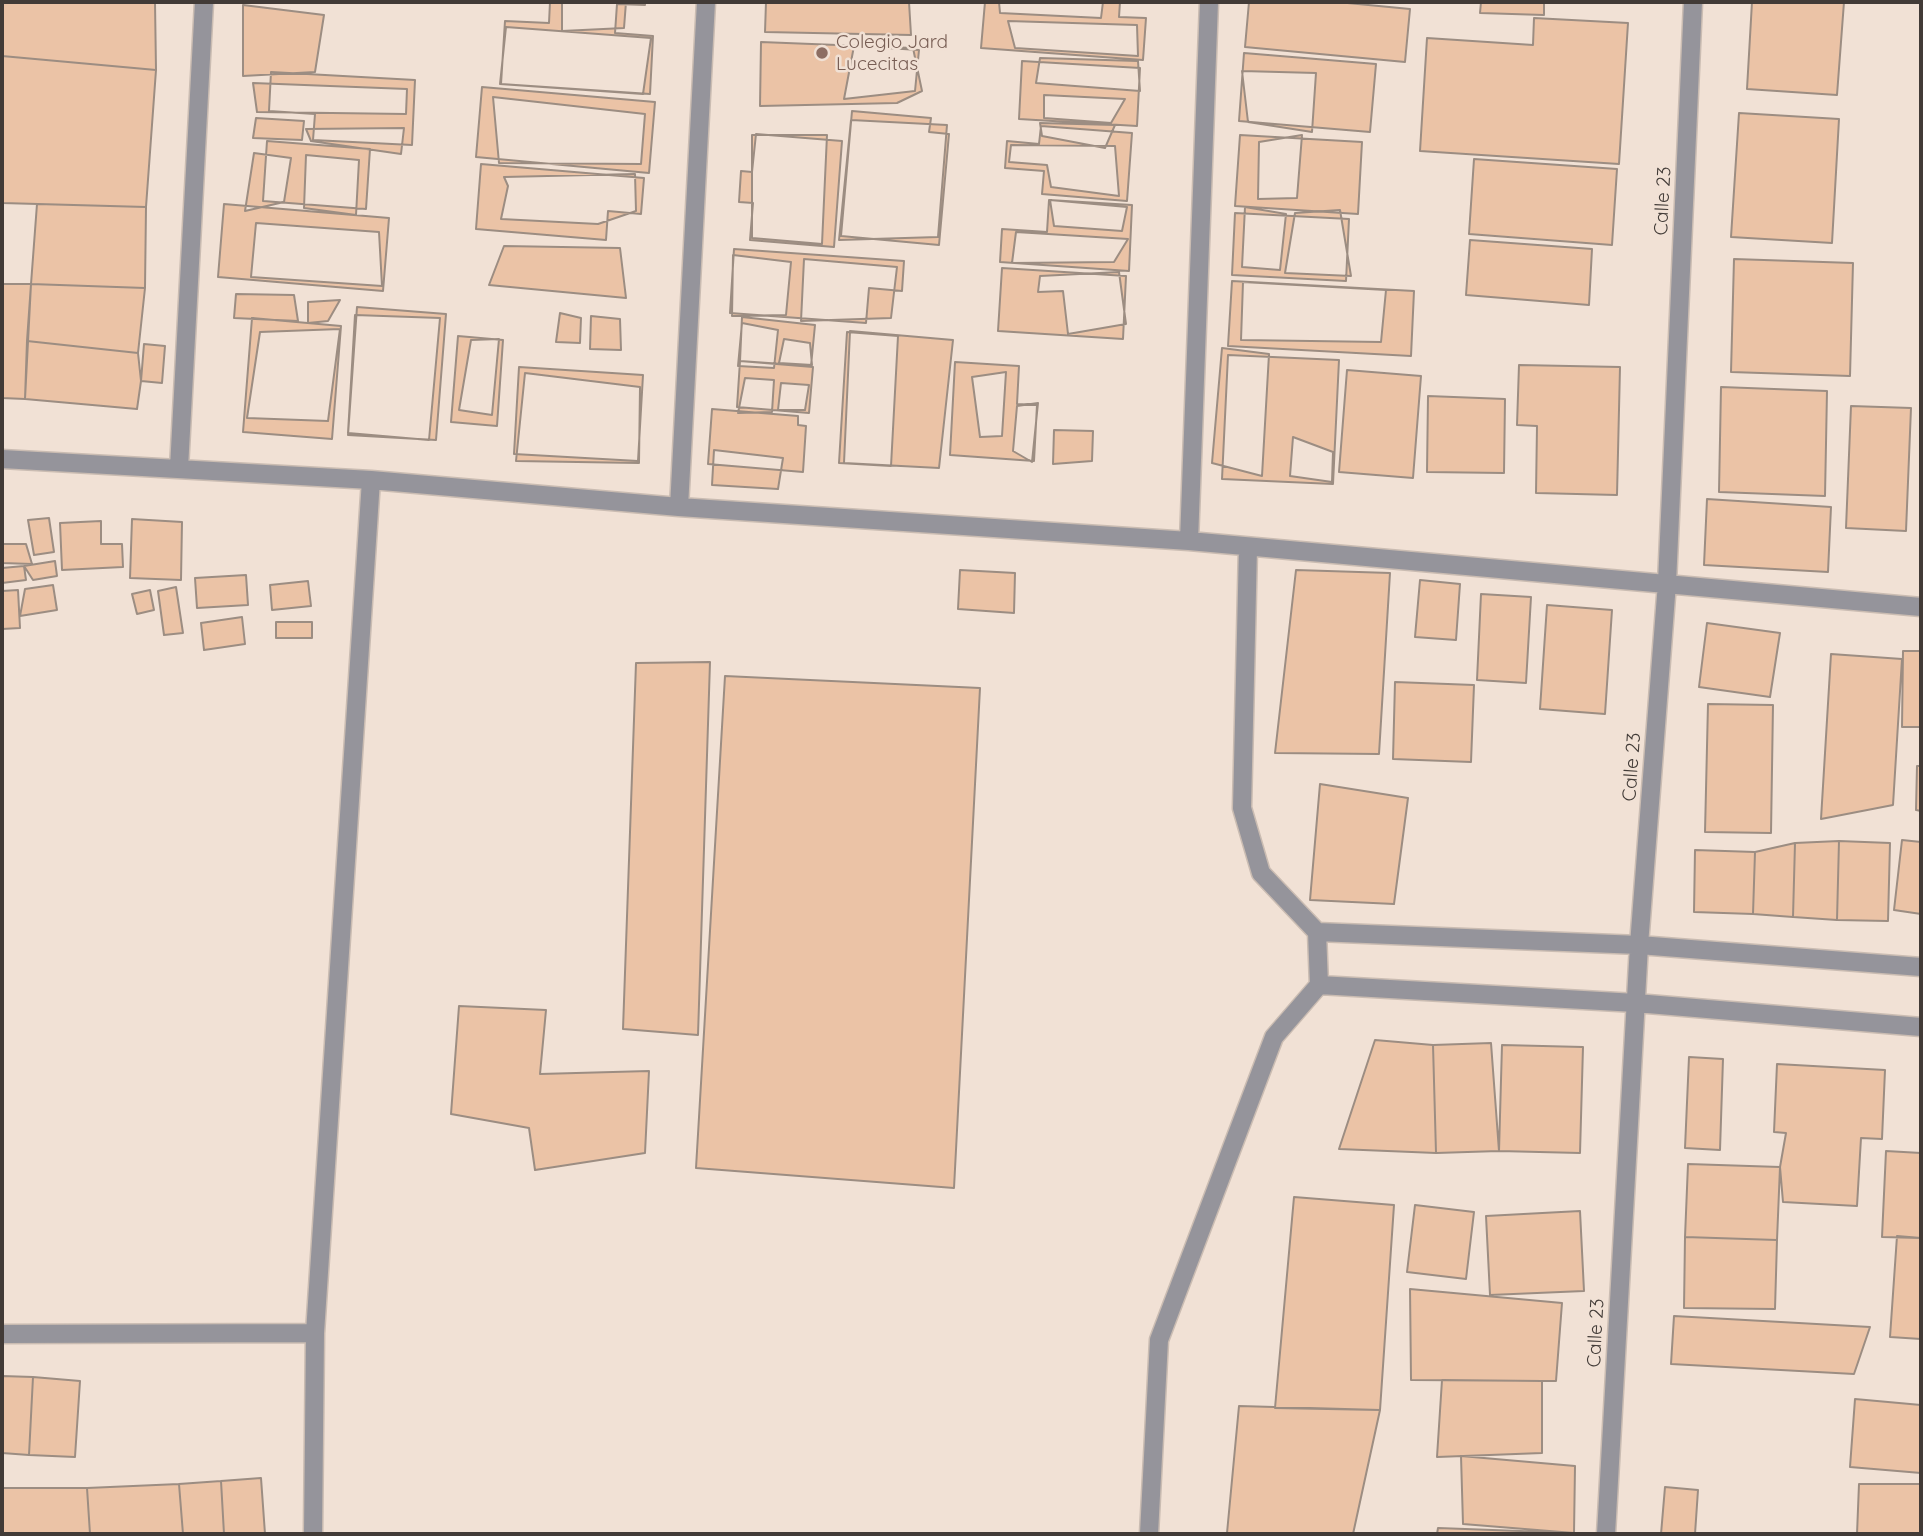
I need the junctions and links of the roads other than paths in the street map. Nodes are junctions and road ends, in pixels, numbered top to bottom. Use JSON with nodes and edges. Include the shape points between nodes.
{"nodes":[{"id":1,"x":204,"y":2,"type":"edge"},
{"id":2,"x":706,"y":2,"type":"edge"},
{"id":3,"x":1209,"y":2,"type":"edge"},
{"id":4,"x":1693,"y":2,"type":"edge"},
{"id":5,"x":2,"y":459,"type":"edge"},
{"id":6,"x":179,"y":468,"type":"junction"},
{"id":7,"x":371,"y":480,"type":"junction"},
{"id":8,"x":679,"y":507,"type":"junction"},
{"id":9,"x":1189,"y":541,"type":"junction"},
{"id":10,"x":1248,"y":547,"type":"junction"},
{"id":11,"x":1667,"y":583,"type":"junction"},
{"id":12,"x":1921,"y":607,"type":"edge"},
{"id":13,"x":1317,"y":932,"type":"junction"},
{"id":14,"x":1639,"y":945,"type":"junction"},
{"id":15,"x":1921,"y":967,"type":"edge"},
{"id":16,"x":1319,"y":985,"type":"junction"},
{"id":17,"x":1636,"y":1003,"type":"junction"},
{"id":18,"x":1921,"y":1027,"type":"edge"},
{"id":19,"x":315,"y":1333,"type":"junction"},
{"id":20,"x":2,"y":1334,"type":"edge"},
{"id":21,"x":313,"y":1534,"type":"edge"},
{"id":22,"x":1149,"y":1534,"type":"edge"},
{"id":23,"x":1606,"y":1534,"type":"edge"}],
"edges":[{"from":1,"to":6,"type":"street"},
{"from":2,"to":8,"type":"street"},
{"from":3,"to":9,"type":"street"},
{"from":4,"to":11,"type":"street","name":"Calle 23"},
{"from":5,"to":6,"type":"street"},
{"from":6,"to":7,"type":"street"},
{"from":7,"to":8,"type":"street"},
{"from":7,"to":19,"type":"street"},
{"from":8,"to":9,"type":"street"},
{"from":9,"to":10,"type":"street"},
{"from":10,"to":11,"type":"street"},
{"from":10,"to":13,"type":"street","via":[[1242,808],[1261,873]]},
{"from":11,"to":12,"type":"street"},
{"from":11,"to":14,"type":"street","name":"Calle 23"},
{"from":13,"to":14,"type":"street"},
{"from":13,"to":16,"type":"street"},
{"from":14,"to":15,"type":"street"},
{"from":14,"to":17,"type":"street","name":"Calle 23"},
{"from":16,"to":17,"type":"street"},
{"from":16,"to":22,"type":"street","via":[[1274,1037],[1159,1340]]},
{"from":17,"to":18,"type":"street"},
{"from":17,"to":23,"type":"street","name":"Calle 23"},
{"from":19,"to":20,"type":"street"},
{"from":19,"to":21,"type":"street"}]}
